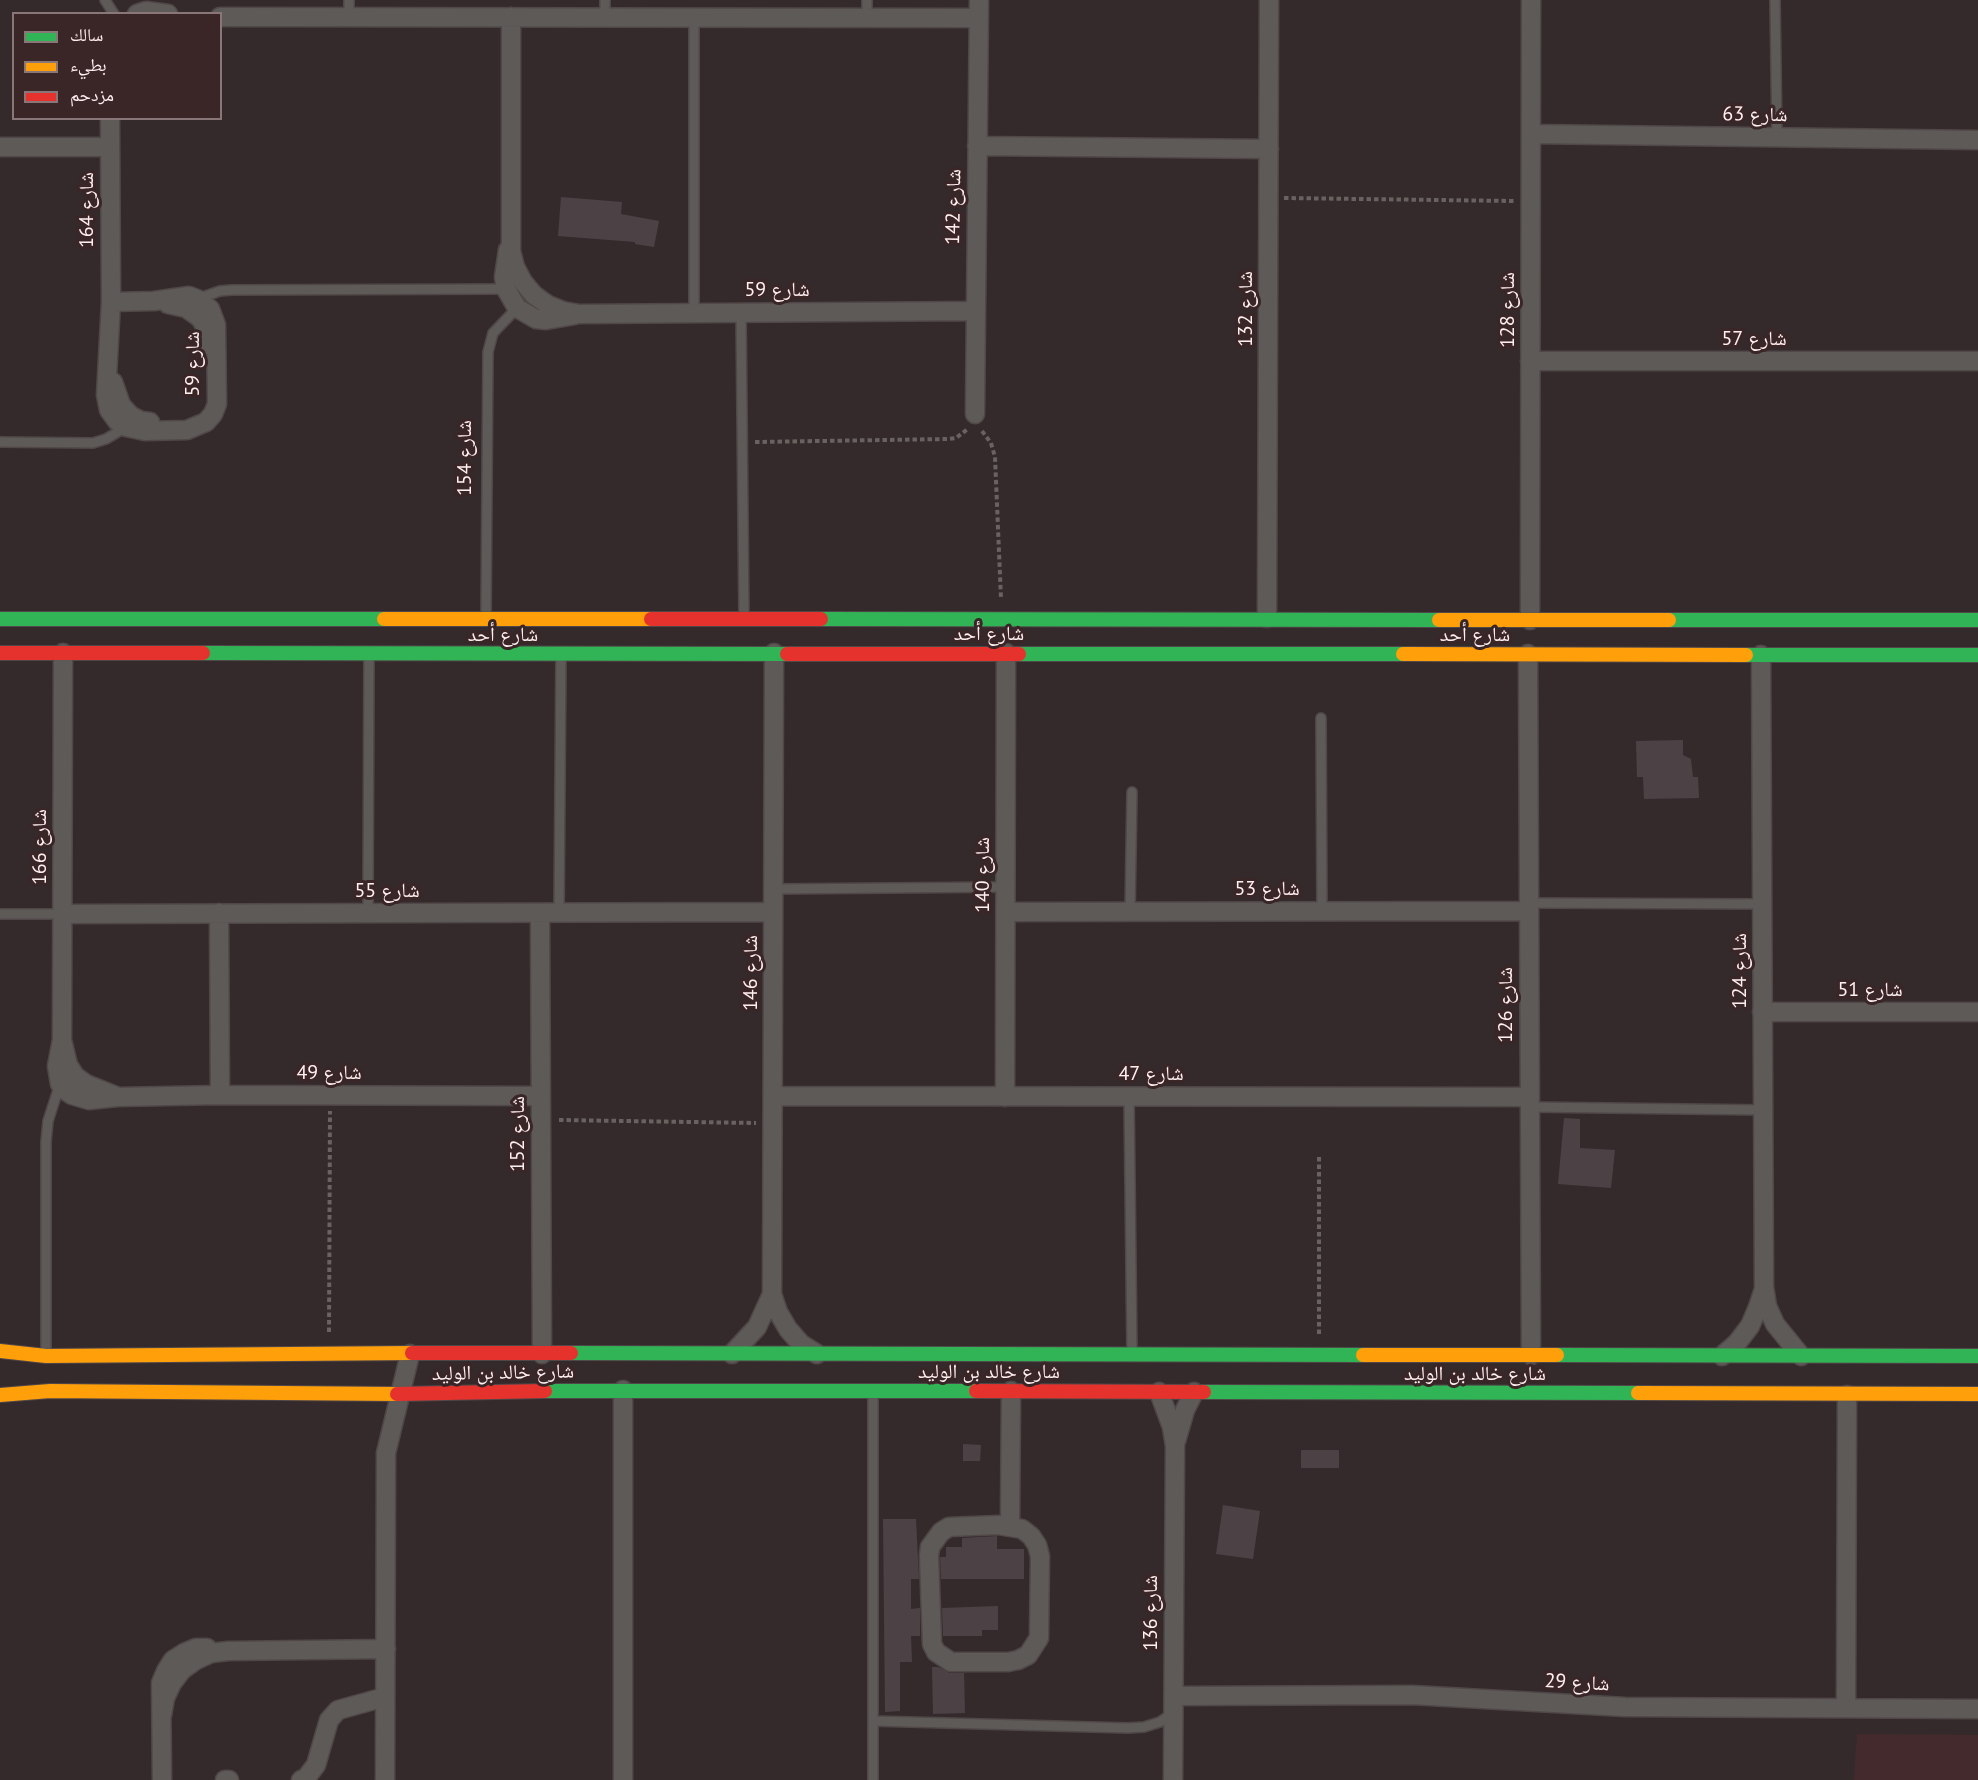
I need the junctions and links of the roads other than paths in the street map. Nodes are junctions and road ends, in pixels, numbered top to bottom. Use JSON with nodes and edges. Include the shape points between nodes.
{"nodes":[{"id":1,"x":1269,"y":0,"type":"edge"},
{"id":2,"x":1531,"y":0,"type":"edge"},
{"id":3,"x":1775,"y":0,"type":"edge"},
{"id":4,"x":349,"y":8,"type":"edge"},
{"id":5,"x":605,"y":8,"type":"edge"},
{"id":6,"x":867,"y":9,"type":"edge"},
{"id":7,"x":979,"y":9,"type":"edge"},
{"id":8,"x":222,"y":17,"type":"edge"},
{"id":9,"x":511,"y":17,"type":"junction"},
{"id":10,"x":694,"y":17,"type":"junction"},
{"id":11,"x":110,"y":120,"type":"edge"},
{"id":12,"x":1531,"y":134,"type":"junction"},
{"id":13,"x":1777,"y":138,"type":"junction"},
{"id":14,"x":1978,"y":140,"type":"edge"},
{"id":15,"x":977,"y":146,"type":"junction"},
{"id":16,"x":0,"y":147,"type":"edge"},
{"id":17,"x":110,"y":147,"type":"junction"},
{"id":18,"x":1269,"y":149,"type":"junction"},
{"id":19,"x":510,"y":234,"type":"junction"},
{"id":20,"x":506,"y":289,"type":"junction"},
{"id":21,"x":197,"y":299,"type":"junction"},
{"id":22,"x":154,"y":301,"type":"junction"},
{"id":23,"x":111,"y":302,"type":"junction"},
{"id":24,"x":517,"y":308,"type":"junction"},
{"id":25,"x":976,"y":312,"type":"junction"},
{"id":26,"x":741,"y":313,"type":"junction"},
{"id":27,"x":579,"y":314,"type":"junction"},
{"id":28,"x":694,"y":314,"type":"junction"},
{"id":29,"x":109,"y":361,"type":"junction"},
{"id":30,"x":1530,"y":362,"type":"junction"},
{"id":31,"x":1978,"y":362,"type":"edge"},
{"id":32,"x":212,"y":364,"type":"junction"},
{"id":33,"x":974,"y":418,"type":"road end"},
{"id":34,"x":126,"y":427,"type":"junction"},
{"id":35,"x":167,"y":427,"type":"junction"},
{"id":36,"x":0,"y":442,"type":"edge"},
{"id":37,"x":1267,"y":618,"type":"junction"},
{"id":38,"x":0,"y":619,"type":"edge"},
{"id":39,"x":486,"y":619,"type":"junction"},
{"id":40,"x":744,"y":619,"type":"junction"},
{"id":41,"x":903,"y":619,"type":"junction"},
{"id":42,"x":1497,"y":620,"type":"junction"},
{"id":43,"x":1530,"y":620,"type":"junction"},
{"id":44,"x":1978,"y":620,"type":"edge"},
{"id":45,"x":464,"y":637,"type":"junction"},
{"id":46,"x":0,"y":653,"type":"edge"},
{"id":47,"x":774,"y":653,"type":"junction"},
{"id":48,"x":907,"y":653,"type":"junction"},
{"id":49,"x":1006,"y":653,"type":"junction"},
{"id":50,"x":63,"y":654,"type":"junction"},
{"id":51,"x":369,"y":654,"type":"junction"},
{"id":52,"x":561,"y":654,"type":"junction"},
{"id":53,"x":1528,"y":654,"type":"junction"},
{"id":54,"x":1496,"y":655,"type":"junction"},
{"id":55,"x":1978,"y":655,"type":"edge"},
{"id":56,"x":1761,"y":656,"type":"junction"},
{"id":57,"x":1321,"y":718,"type":"dead end"},
{"id":58,"x":1132,"y":792,"type":"dead end"},
{"id":59,"x":1006,"y":887,"type":"junction"},
{"id":60,"x":774,"y":889,"type":"junction"},
{"id":61,"x":1762,"y":904,"type":"junction"},
{"id":62,"x":1528,"y":907,"type":"junction"},
{"id":63,"x":773,"y":912,"type":"junction"},
{"id":64,"x":1006,"y":912,"type":"junction"},
{"id":65,"x":1130,"y":912,"type":"junction"},
{"id":66,"x":1322,"y":912,"type":"junction"},
{"id":67,"x":219,"y":913,"type":"junction"},
{"id":68,"x":368,"y":913,"type":"junction"},
{"id":69,"x":540,"y":913,"type":"junction"},
{"id":70,"x":560,"y":913,"type":"junction"},
{"id":71,"x":0,"y":914,"type":"edge"},
{"id":72,"x":62,"y":914,"type":"junction"},
{"id":73,"x":1762,"y":1012,"type":"junction"},
{"id":74,"x":1978,"y":1012,"type":"edge"},
{"id":75,"x":62,"y":1040,"type":"junction"},
{"id":76,"x":60,"y":1084,"type":"junction"},
{"id":77,"x":220,"y":1095,"type":"junction"},
{"id":78,"x":540,"y":1096,"type":"junction"},
{"id":79,"x":773,"y":1096,"type":"junction"},
{"id":80,"x":1129,"y":1096,"type":"junction"},
{"id":81,"x":117,"y":1097,"type":"junction"},
{"id":82,"x":1005,"y":1097,"type":"junction"},
{"id":83,"x":1529,"y":1102,"type":"junction"},
{"id":84,"x":1763,"y":1110,"type":"junction"},
{"id":85,"x":1764,"y":1287,"type":"junction"},
{"id":86,"x":772,"y":1294,"type":"junction"},
{"id":87,"x":0,"y":1352,"type":"edge"},
{"id":88,"x":410,"y":1354,"type":"junction"},
{"id":89,"x":542,"y":1354,"type":"junction"},
{"id":90,"x":732,"y":1354,"type":"junction"},
{"id":91,"x":817,"y":1354,"type":"junction"},
{"id":92,"x":1132,"y":1354,"type":"junction"},
{"id":93,"x":1253,"y":1354,"type":"junction"},
{"id":94,"x":1312,"y":1354,"type":"junction"},
{"id":95,"x":46,"y":1356,"type":"junction"},
{"id":96,"x":1531,"y":1356,"type":"junction"},
{"id":97,"x":1722,"y":1356,"type":"junction"},
{"id":98,"x":1801,"y":1356,"type":"junction"},
{"id":99,"x":1978,"y":1356,"type":"edge"},
{"id":100,"x":1294,"y":1366,"type":"dead end"},
{"id":101,"x":1294,"y":1381,"type":"dead end"},
{"id":102,"x":623,"y":1390,"type":"junction"},
{"id":103,"x":873,"y":1391,"type":"junction"},
{"id":104,"x":1011,"y":1391,"type":"junction"},
{"id":105,"x":1159,"y":1392,"type":"junction"},
{"id":106,"x":1194,"y":1392,"type":"junction"},
{"id":107,"x":1305,"y":1392,"type":"junction"},
{"id":108,"x":1251,"y":1393,"type":"junction"},
{"id":109,"x":402,"y":1394,"type":"junction"},
{"id":110,"x":1978,"y":1394,"type":"edge"},
{"id":111,"x":0,"y":1395,"type":"edge"},
{"id":112,"x":1847,"y":1395,"type":"junction"},
{"id":113,"x":1175,"y":1446,"type":"junction"},
{"id":114,"x":1010,"y":1526,"type":"junction"},
{"id":115,"x":386,"y":1650,"type":"junction"},
{"id":116,"x":385,"y":1697,"type":"junction"},
{"id":117,"x":1174,"y":1704,"type":"junction"},
{"id":118,"x":1846,"y":1708,"type":"junction"},
{"id":119,"x":1978,"y":1709,"type":"edge"},
{"id":120,"x":873,"y":1721,"type":"junction"},
{"id":121,"x":162,"y":1780,"type":"edge"},
{"id":122,"x":301,"y":1780,"type":"edge"},
{"id":123,"x":385,"y":1780,"type":"edge"},
{"id":124,"x":623,"y":1780,"type":"edge"},
{"id":125,"x":873,"y":1780,"type":"edge"},
{"id":126,"x":1173,"y":1780,"type":"edge"}],
"edges":[{"from":1,"to":18,"type":"street","name":"شارع 132"},
{"from":2,"to":12,"type":"street","name":"شارع 128"},
{"from":3,"to":13,"type":"lane"},
{"from":4,"to":8,"type":"street"},
{"from":4,"to":9,"type":"street"},
{"from":5,"to":9,"type":"street"},
{"from":5,"to":10,"type":"street"},
{"from":6,"to":7,"type":"street"},
{"from":6,"to":10,"type":"street"},
{"from":7,"to":15,"type":"street","name":"شارع 142"},
{"from":9,"to":19,"type":"street"},
{"from":10,"to":28,"type":"lane"},
{"from":11,"to":17,"type":"street","name":"شارع 164"},
{"from":12,"to":13,"type":"street","name":"شارع 63"},
{"from":12,"to":30,"type":"street","name":"شارع 128"},
{"from":13,"to":14,"type":"street","name":"شارع 63"},
{"from":15,"to":18,"type":"street"},
{"from":15,"to":25,"type":"street","name":"شارع 142"},
{"from":16,"to":17,"type":"street"},
{"from":17,"to":23,"type":"street","name":"شارع 164"},
{"from":18,"to":37,"type":"street","name":"شارع 132"},
{"from":19,"to":20,"type":"street"},
{"from":19,"to":27,"type":"street","name":"شارع 59","via":[[515,267],[534,295],[548,305]]},
{"from":20,"to":21,"type":"lane","via":[[232,290]]},
{"from":20,"to":24,"type":"street"},
{"from":21,"to":22,"type":"street","via":[[180,296]]},
{"from":21,"to":32,"type":"street","name":"شارع 59","via":[[210,309],[216,325]]},
{"from":22,"to":23,"type":"street"},
{"from":22,"to":32,"type":"street","name":"شارع 59","via":[[186,308],[200,318]]},
{"from":23,"to":29,"type":"street","name":"شارع 164"},
{"from":24,"to":27,"type":"street","name":"شارع 59","via":[[546,320]]},
{"from":24,"to":39,"type":"lane","name":"شارع 154","via":[[493,333],[488,352]]},
{"from":25,"to":26,"type":"street","name":"شارع 59"},
{"from":25,"to":33,"type":"street","name":"شارع 142"},
{"from":26,"to":28,"type":"street","name":"شارع 59"},
{"from":26,"to":40,"type":"lane"},
{"from":27,"to":28,"type":"street","name":"شارع 59"},
{"from":29,"to":34,"type":"street","via":[[109,410]]},
{"from":29,"to":35,"type":"street","name":"شارع 59","via":[[121,405],[141,421]]},
{"from":30,"to":31,"type":"street","name":"شارع 57"},
{"from":30,"to":43,"type":"street","name":"شارع 128"},
{"from":32,"to":35,"type":"street","name":"شارع 59","via":[[202,407],[190,419]]},
{"from":34,"to":35,"type":"street","name":"شارع 59","via":[[145,431]]},
{"from":34,"to":36,"type":"lane","via":[[93,442]]},
{"from":37,"to":41,"type":"street","name":"شارع أحد"},
{"from":37,"to":42,"type":"street","name":"شارع أحد"},
{"from":38,"to":45,"type":"street","name":"شارع أحد"},
{"from":39,"to":40,"type":"street","name":"شارع أحد"},
{"from":39,"to":45,"type":"street","name":"شارع أحد"},
{"from":40,"to":41,"type":"street","name":"شارع أحد"},
{"from":41,"to":48,"type":"street","via":[[897,626],[896,638],[900,649]]},
{"from":42,"to":43,"type":"street","name":"شارع أحد"},
{"from":42,"to":54,"type":"street","via":[[1507,638],[1503,650]]},
{"from":43,"to":44,"type":"street","name":"شارع أحد"},
{"from":45,"to":51,"type":"street","name":"شارع أحد"},
{"from":45,"to":52,"type":"street","name":"شارع أحد"},
{"from":46,"to":50,"type":"street","name":"شارع أحد"},
{"from":47,"to":48,"type":"street","name":"شارع أحد"},
{"from":47,"to":52,"type":"street","name":"شارع أحد"},
{"from":47,"to":60,"type":"street","name":"شارع 146"},
{"from":48,"to":49,"type":"street","name":"شارع أحد"},
{"from":49,"to":54,"type":"street","name":"شارع أحد"},
{"from":49,"to":59,"type":"street","name":"شارع 140"},
{"from":50,"to":51,"type":"street","name":"شارع أحد"},
{"from":50,"to":72,"type":"street","name":"شارع 166"},
{"from":51,"to":68,"type":"lane"},
{"from":52,"to":70,"type":"lane"},
{"from":53,"to":54,"type":"street","name":"شارع أحد"},
{"from":53,"to":56,"type":"street","name":"شارع أحد"},
{"from":53,"to":62,"type":"street","name":"شارع 126"},
{"from":55,"to":56,"type":"street","name":"شارع أحد"},
{"from":56,"to":61,"type":"street","name":"شارع 124"},
{"from":57,"to":66,"type":"lane"},
{"from":58,"to":65,"type":"lane"},
{"from":59,"to":60,"type":"lane"},
{"from":59,"to":64,"type":"street","name":"شارع 140"},
{"from":60,"to":63,"type":"street","name":"شارع 146"},
{"from":61,"to":62,"type":"lane"},
{"from":61,"to":73,"type":"street","name":"شارع 124"},
{"from":62,"to":66,"type":"street","name":"شارع 53"},
{"from":62,"to":83,"type":"street","name":"شارع 126"},
{"from":63,"to":70,"type":"street","name":"شارع 55"},
{"from":63,"to":79,"type":"street","name":"شارع 146"},
{"from":64,"to":65,"type":"street","name":"شارع 53"},
{"from":64,"to":82,"type":"street","name":"شارع 140"},
{"from":65,"to":66,"type":"street","name":"شارع 53"},
{"from":67,"to":68,"type":"street","name":"شارع 55"},
{"from":67,"to":72,"type":"street","name":"شارع 55"},
{"from":67,"to":77,"type":"street"},
{"from":68,"to":69,"type":"street","name":"شارع 55"},
{"from":69,"to":70,"type":"street","name":"شارع 55"},
{"from":69,"to":78,"type":"street","name":"شارع 152"},
{"from":71,"to":72,"type":"lane","name":"شارع 55"},
{"from":72,"to":75,"type":"street","name":"شارع 166"},
{"from":73,"to":74,"type":"street","name":"شارع 51"},
{"from":73,"to":84,"type":"street","name":"شارع 124"},
{"from":75,"to":76,"type":"street","name":"شارع 166","via":[[57,1066]]},
{"from":75,"to":81,"type":"street","name":"شارع 166","via":[[75,1076]]},
{"from":76,"to":81,"type":"street","via":[[80,1099]]},
{"from":76,"to":95,"type":"lane","via":[[46,1142]]},
{"from":77,"to":78,"type":"street","name":"شارع 49"},
{"from":77,"to":81,"type":"street","name":"شارع 49"},
{"from":78,"to":89,"type":"street","name":"شارع 152"},
{"from":79,"to":82,"type":"street","name":"شارع 47"},
{"from":79,"to":86,"type":"street","name":"شارع 146"},
{"from":80,"to":82,"type":"street","name":"شارع 47"},
{"from":80,"to":83,"type":"street","name":"شارع 47"},
{"from":80,"to":92,"type":"lane"},
{"from":83,"to":84,"type":"lane"},
{"from":83,"to":96,"type":"street","name":"شارع 126"},
{"from":84,"to":85,"type":"street","name":"شارع 124"},
{"from":85,"to":97,"type":"street","name":"شارع 124","via":[[1749,1326]]},
{"from":85,"to":98,"type":"street","name":"شارع 124","via":[[1775,1324]]},
{"from":86,"to":90,"type":"street","name":"شارع 146","via":[[757,1327]]},
{"from":86,"to":91,"type":"street","name":"شارع 146","via":[[788,1329]]},
{"from":87,"to":95,"type":"street","name":"شارع خالد بن الوليد"},
{"from":88,"to":89,"type":"street","name":"شارع خالد بن الوليد"},
{"from":88,"to":95,"type":"street","name":"شارع خالد بن الوليد"},
{"from":88,"to":109,"type":"street"},
{"from":89,"to":90,"type":"street","name":"شارع خالد بن الوليد"},
{"from":90,"to":91,"type":"street","name":"شارع خالد بن الوليد"},
{"from":91,"to":92,"type":"street","name":"شارع خالد بن الوليد"},
{"from":92,"to":93,"type":"street","name":"شارع خالد بن الوليد"},
{"from":93,"to":94,"type":"street","name":"شارع خالد بن الوليد"},
{"from":93,"to":108,"type":"street","via":[[1262,1374]]},
{"from":94,"to":96,"type":"street","name":"شارع خالد بن الوليد"},
{"from":94,"to":100,"type":"street"},
{"from":96,"to":97,"type":"street","name":"شارع خالد بن الوليد"},
{"from":97,"to":98,"type":"street","name":"شارع خالد بن الوليد"},
{"from":98,"to":99,"type":"street","name":"شارع خالد بن الوليد"},
{"from":101,"to":107,"type":"street"},
{"from":102,"to":103,"type":"street","name":"شارع خالد بن الوليد"},
{"from":102,"to":109,"type":"street","name":"شارع خالد بن الوليد"},
{"from":102,"to":124,"type":"street"},
{"from":103,"to":104,"type":"street","name":"شارع خالد بن الوليد"},
{"from":103,"to":120,"type":"lane"},
{"from":104,"to":105,"type":"street","name":"شارع خالد بن الوليد"},
{"from":104,"to":114,"type":"street"},
{"from":105,"to":106,"type":"street","name":"شارع خالد بن الوليد"},
{"from":105,"to":113,"type":"street","name":"شارع 136"},
{"from":106,"to":108,"type":"street","name":"شارع خالد بن الوليد"},
{"from":106,"to":113,"type":"street","name":"شارع 136"},
{"from":107,"to":108,"type":"street","name":"شارع خالد بن الوليد"},
{"from":107,"to":112,"type":"street","name":"شارع خالد بن الوليد"},
{"from":109,"to":111,"type":"street","name":"شارع خالد بن الوليد","via":[[50,1390]]},
{"from":109,"to":115,"type":"street","via":[[386,1453]]},
{"from":110,"to":112,"type":"street","name":"شارع خالد بن الوليد"},
{"from":112,"to":118,"type":"street"},
{"from":113,"to":117,"type":"street","name":"شارع 136"},
{"from":114,"to":114,"type":"street","via":[[949,1527],[930,1547],[930,1635],[936,1652],[943,1658],[960,1663],[1008,1662],[1028,1655],[1039,1638],[1040,1556],[1031,1536]]},
{"from":115,"to":116,"type":"street"},
{"from":115,"to":121,"type":"street","via":[[196,1648],[184,1653],[173,1660],[161,1683]]},
{"from":116,"to":122,"type":"street","via":[[338,1710],[328,1720],[316,1765]]},
{"from":116,"to":123,"type":"street"},
{"from":117,"to":118,"type":"street","name":"شارع 29","via":[[1412,1695],[1593,1707]]},
{"from":117,"to":120,"type":"lane","via":[[1160,1722],[1128,1728]]},
{"from":117,"to":126,"type":"street","name":"شارع 136"},
{"from":118,"to":119,"type":"street","name":"شارع 29"},
{"from":120,"to":125,"type":"lane"}]}
